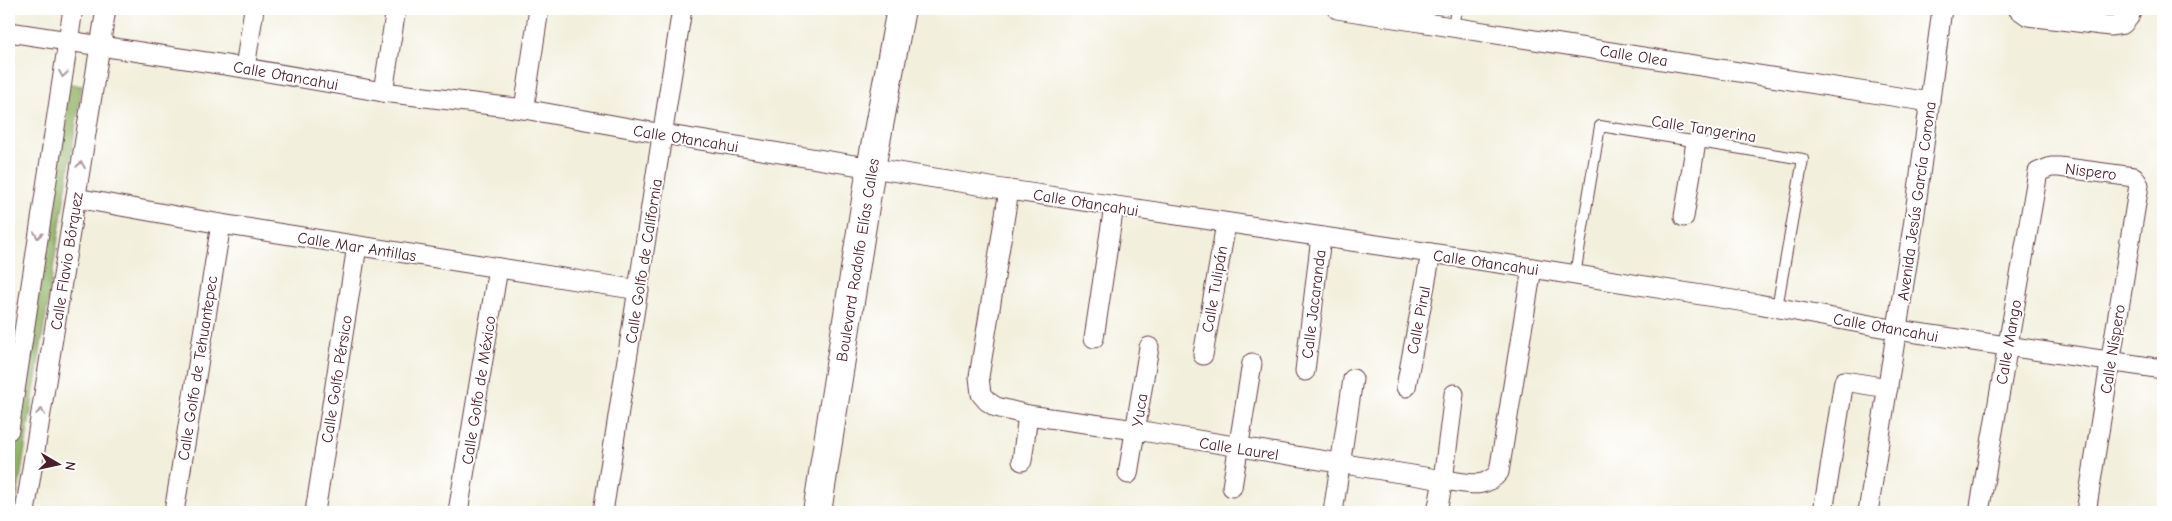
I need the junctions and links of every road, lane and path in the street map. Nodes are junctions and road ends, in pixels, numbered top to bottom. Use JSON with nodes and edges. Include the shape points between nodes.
{"nodes":[{"id":1,"x":73,"y":9,"type":"edge"},
{"id":2,"x":106,"y":9,"type":"edge"},
{"id":3,"x":254,"y":9,"type":"edge"},
{"id":4,"x":396,"y":9,"type":"edge"},
{"id":5,"x":539,"y":9,"type":"edge"},
{"id":6,"x":682,"y":9,"type":"edge"},
{"id":7,"x":901,"y":9,"type":"edge"},
{"id":8,"x":1338,"y":9,"type":"edge"},
{"id":9,"x":1942,"y":9,"type":"edge"},
{"id":10,"x":2018,"y":9,"type":"edge"},
{"id":11,"x":2128,"y":16,"type":"edge"},
{"id":12,"x":1454,"y":18,"type":"edge"},
{"id":13,"x":9,"y":32,"type":"edge"},
{"id":14,"x":68,"y":40,"type":"junction"},
{"id":15,"x":100,"y":47,"type":"junction"},
{"id":16,"x":245,"y":68,"type":"junction"},
{"id":17,"x":383,"y":92,"type":"junction"},
{"id":18,"x":1930,"y":102,"type":"junction"},
{"id":19,"x":524,"y":109,"type":"junction"},
{"id":20,"x":663,"y":134,"type":"junction"},
{"id":21,"x":1696,"y":142,"type":"junction"},
{"id":22,"x":872,"y":168,"type":"junction"},
{"id":23,"x":2038,"y":172,"type":"joint"},
{"id":24,"x":2139,"y":185,"type":"joint"},
{"id":25,"x":1009,"y":190,"type":"junction"},
{"id":26,"x":76,"y":198,"type":"junction"},
{"id":27,"x":1114,"y":206,"type":"junction"},
{"id":28,"x":1684,"y":217,"type":"dead end"},
{"id":29,"x":221,"y":224,"type":"junction"},
{"id":30,"x":1226,"y":224,"type":"junction"},
{"id":31,"x":1321,"y":237,"type":"junction"},
{"id":32,"x":357,"y":246,"type":"junction"},
{"id":33,"x":1431,"y":254,"type":"junction"},
{"id":34,"x":498,"y":268,"type":"junction"},
{"id":35,"x":1532,"y":268,"type":"junction"},
{"id":36,"x":1575,"y":275,"type":"junction"},
{"id":37,"x":639,"y":290,"type":"junction"},
{"id":38,"x":1777,"y":308,"type":"junction"},
{"id":39,"x":1897,"y":330,"type":"junction"},
{"id":40,"x":1094,"y":338,"type":"dead end"},
{"id":41,"x":2008,"y":346,"type":"junction"},
{"id":42,"x":1149,"y":347,"type":"dead end"},
{"id":43,"x":1203,"y":355,"type":"dead end"},
{"id":44,"x":2110,"y":361,"type":"junction"},
{"id":45,"x":1252,"y":363,"type":"dead end"},
{"id":46,"x":2163,"y":369,"type":"edge"},
{"id":47,"x":1305,"y":371,"type":"dead end"},
{"id":48,"x":1353,"y":379,"type":"dead end"},
{"id":49,"x":1406,"y":387,"type":"dead end"},
{"id":50,"x":1888,"y":388,"type":"junction"},
{"id":51,"x":1454,"y":394,"type":"dead end"},
{"id":52,"x":1028,"y":415,"type":"junction"},
{"id":53,"x":9,"y":430,"type":"edge"},
{"id":54,"x":1136,"y":430,"type":"junction"},
{"id":55,"x":1239,"y":448,"type":"junction"},
{"id":56,"x":1022,"y":461,"type":"dead end"},
{"id":57,"x":1341,"y":464,"type":"junction"},
{"id":58,"x":1128,"y":474,"type":"dead end"},
{"id":59,"x":1443,"y":480,"type":"junction"},
{"id":60,"x":1232,"y":487,"type":"dead end"},
{"id":61,"x":820,"y":511,"type":"edge"},
{"id":62,"x":25,"y":512,"type":"edge"},
{"id":63,"x":174,"y":512,"type":"edge"},
{"id":64,"x":315,"y":512,"type":"edge"},
{"id":65,"x":458,"y":512,"type":"edge"},
{"id":66,"x":603,"y":512,"type":"edge"},
{"id":67,"x":1333,"y":512,"type":"edge"},
{"id":68,"x":1437,"y":512,"type":"edge"},
{"id":69,"x":1823,"y":512,"type":"edge"},
{"id":70,"x":1868,"y":512,"type":"edge"},
{"id":71,"x":1978,"y":512,"type":"edge"},
{"id":72,"x":2086,"y":512,"type":"edge"}],
"edges":[{"from":1,"to":14,"type":"street","name":"Calle Flavio Bórquez"},
{"from":2,"to":15,"type":"street","name":"Calle Flavio Bórquez"},
{"from":3,"to":16,"type":"street"},
{"from":4,"to":17,"type":"street"},
{"from":5,"to":19,"type":"street"},
{"from":6,"to":20,"type":"street","name":"Calle Golfo de California"},
{"from":7,"to":22,"type":"main road","name":"Boulevard Rodolfo Elías Calles"},
{"from":8,"to":12,"type":"street","name":"Calle Olea"},
{"from":9,"to":18,"type":"street","name":"Avenida Jesús García Corona"},
{"from":10,"to":11,"type":"street","via":[[2028,16],[2110,26]]},
{"from":12,"to":18,"type":"street","name":"Calle Olea"},
{"from":13,"to":14,"type":"street","name":"Calle Otancahui"},
{"from":14,"to":15,"type":"street","name":"Calle Otancahui"},
{"from":14,"to":53,"type":"street","name":"Calle Flavio Bórquez","one_way":true},
{"from":15,"to":16,"type":"street","name":"Calle Otancahui"},
{"from":26,"to":15,"type":"street","name":"Calle Flavio Bórquez","one_way":true},
{"from":16,"to":17,"type":"street","name":"Calle Otancahui"},
{"from":17,"to":19,"type":"street","name":"Calle Otancahui"},
{"from":18,"to":39,"type":"street","name":"Avenida Jesús García Corona"},
{"from":19,"to":20,"type":"street","name":"Calle Otancahui"},
{"from":20,"to":22,"type":"street","name":"Calle Otancahui"},
{"from":20,"to":37,"type":"street","name":"Calle Golfo de California"},
{"from":21,"to":28,"type":"street"},
{"from":21,"to":36,"type":"lane","name":"Calle Tangerina","via":[[1600,126]]},
{"from":21,"to":38,"type":"lane","name":"Calle Tangerina","via":[[1803,159]]},
{"from":22,"to":25,"type":"street","name":"Calle Otancahui"},
{"from":22,"to":61,"type":"main road","name":"Boulevard Rodolfo Elías Calles"},
{"from":23,"to":24,"type":"street","name":"Nispero","via":[[2051,167],[2078,168],[2134,177]]},
{"from":23,"to":41,"type":"street","name":"Calle Mango"},
{"from":24,"to":44,"type":"street","name":"Calle Níspero"},
{"from":25,"to":27,"type":"street","name":"Calle Otancahui"},
{"from":25,"to":52,"type":"street","name":"Calle Laurel","via":[[979,378],[981,394],[987,401],[996,407]]},
{"from":26,"to":29,"type":"street","name":"Calle Mar Antillas"},
{"from":62,"to":26,"type":"street","name":"Calle Flavio Bórquez","one_way":true},
{"from":27,"to":30,"type":"street","name":"Calle Otancahui"},
{"from":27,"to":40,"type":"street"},
{"from":29,"to":32,"type":"street","name":"Calle Mar Antillas"},
{"from":29,"to":63,"type":"street","name":"Calle Golfo de Tehuantepec"},
{"from":30,"to":31,"type":"street","name":"Calle Otancahui"},
{"from":30,"to":43,"type":"street","name":"Calle Tulipán"},
{"from":31,"to":33,"type":"street","name":"Calle Otancahui"},
{"from":31,"to":47,"type":"street","name":"Calle Jacaranda"},
{"from":32,"to":34,"type":"street","name":"Calle Mar Antillas"},
{"from":32,"to":64,"type":"street","name":"Calle Golfo Pérsico"},
{"from":33,"to":35,"type":"street","name":"Calle Otancahui"},
{"from":33,"to":49,"type":"street","name":"Calle Pirul"},
{"from":34,"to":37,"type":"street","name":"Calle Mar Antillas"},
{"from":34,"to":65,"type":"street","name":"Calle Golfo de México"},
{"from":35,"to":36,"type":"street","name":"Calle Otancahui"},
{"from":35,"to":59,"type":"street","name":"Calle Laurel","via":[[1499,472],[1492,481],[1483,484]]},
{"from":36,"to":38,"type":"street","name":"Calle Otancahui"},
{"from":37,"to":66,"type":"street","name":"Calle Golfo de California"},
{"from":38,"to":39,"type":"street","name":"Calle Otancahui"},
{"from":39,"to":41,"type":"street","name":"Calle Otancahui"},
{"from":39,"to":50,"type":"street","name":"Avenida Jesús García Corona"},
{"from":41,"to":44,"type":"street","name":"Calle Otancahui"},
{"from":41,"to":71,"type":"street","name":"Calle Mango"},
{"from":42,"to":54,"type":"street","name":"Yuca"},
{"from":44,"to":46,"type":"street","name":"Calle Otancahui"},
{"from":44,"to":72,"type":"street","name":"Calle Níspero"},
{"from":45,"to":55,"type":"street"},
{"from":48,"to":57,"type":"street"},
{"from":50,"to":69,"type":"street","via":[[1844,381]]},
{"from":50,"to":70,"type":"street","name":"Avenida Jesús García Corona"},
{"from":51,"to":59,"type":"street"},
{"from":52,"to":54,"type":"street","name":"Calle Laurel"},
{"from":52,"to":56,"type":"street"},
{"from":54,"to":55,"type":"street","name":"Calle Laurel"},
{"from":54,"to":58,"type":"street","name":"Yuca"},
{"from":55,"to":57,"type":"street","name":"Calle Laurel"},
{"from":55,"to":60,"type":"street"},
{"from":57,"to":59,"type":"street","name":"Calle Laurel"},
{"from":57,"to":67,"type":"street"},
{"from":59,"to":68,"type":"street"}]}
